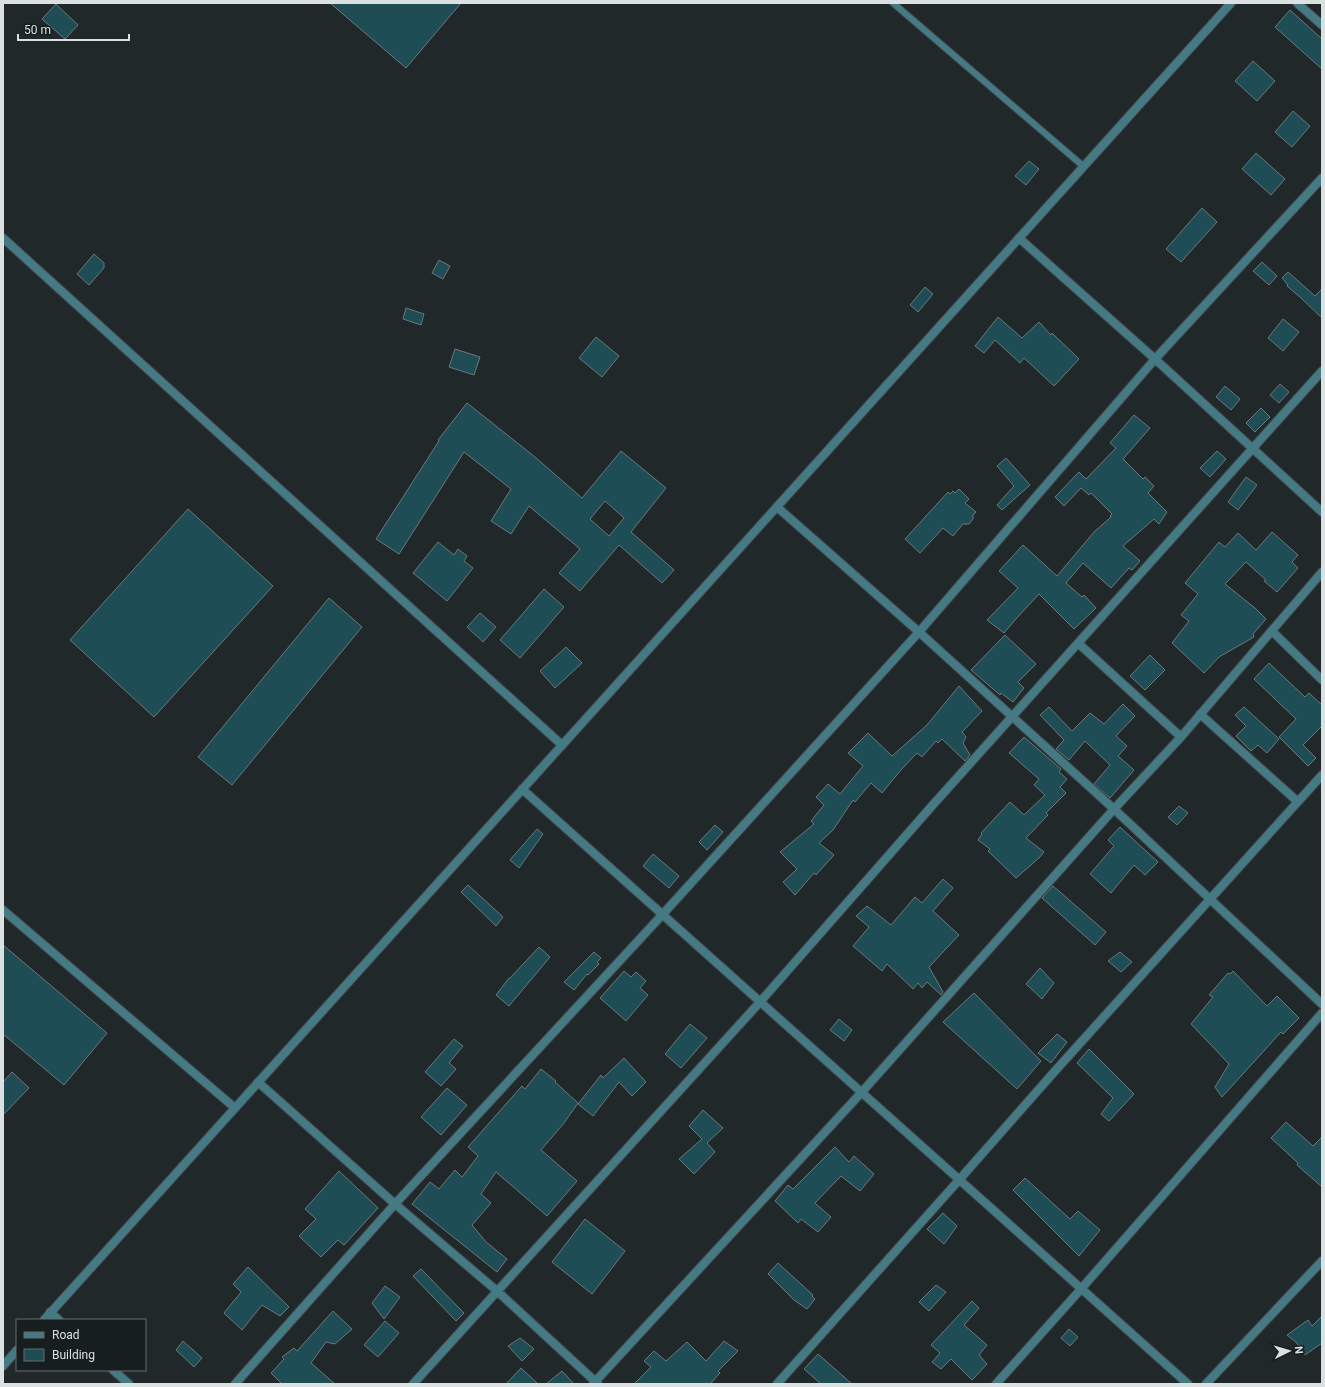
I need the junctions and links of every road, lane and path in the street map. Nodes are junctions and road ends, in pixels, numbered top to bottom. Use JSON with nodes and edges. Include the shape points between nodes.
{"nodes":[{"id":1,"x":892,"y":3,"type":"edge"},
{"id":2,"x":1231,"y":3,"type":"edge"},
{"id":3,"x":1297,"y":3,"type":"edge"},
{"id":4,"x":1322,"y":25,"type":"edge"},
{"id":5,"x":1083,"y":166,"type":"junction"},
{"id":6,"x":1322,"y":178,"type":"edge"},
{"id":7,"x":3,"y":238,"type":"edge"},
{"id":8,"x":1019,"y":238,"type":"junction"},
{"id":9,"x":1155,"y":359,"type":"junction"},
{"id":10,"x":1322,"y":371,"type":"edge"},
{"id":11,"x":1253,"y":449,"type":"junction"},
{"id":12,"x":776,"y":507,"type":"junction"},
{"id":13,"x":1322,"y":512,"type":"edge"},
{"id":14,"x":1322,"y":572,"type":"edge"},
{"id":15,"x":919,"y":632,"type":"junction"},
{"id":16,"x":1272,"y":632,"type":"junction"},
{"id":17,"x":1078,"y":643,"type":"junction"},
{"id":18,"x":1322,"y":680,"type":"edge"},
{"id":19,"x":1200,"y":714,"type":"junction"},
{"id":20,"x":1012,"y":718,"type":"junction"},
{"id":21,"x":1181,"y":737,"type":"junction"},
{"id":22,"x":562,"y":745,"type":"junction"},
{"id":23,"x":1322,"y":775,"type":"edge"},
{"id":24,"x":522,"y":790,"type":"junction"},
{"id":25,"x":1297,"y":801,"type":"junction"},
{"id":26,"x":1114,"y":809,"type":"junction"},
{"id":27,"x":1210,"y":898,"type":"junction"},
{"id":28,"x":3,"y":910,"type":"edge"},
{"id":29,"x":662,"y":915,"type":"junction"},
{"id":30,"x":760,"y":1002,"type":"junction"},
{"id":31,"x":1322,"y":1004,"type":"edge"},
{"id":32,"x":1322,"y":1013,"type":"edge"},
{"id":33,"x":258,"y":1082,"type":"junction"},
{"id":34,"x":861,"y":1092,"type":"junction"},
{"id":35,"x":235,"y":1108,"type":"junction"},
{"id":36,"x":959,"y":1180,"type":"junction"},
{"id":37,"x":395,"y":1204,"type":"junction"},
{"id":38,"x":1322,"y":1261,"type":"edge"},
{"id":39,"x":1081,"y":1289,"type":"junction"},
{"id":40,"x":497,"y":1291,"type":"junction"},
{"id":41,"x":50,"y":1312,"type":"junction"},
{"id":42,"x":45,"y":1319,"type":"edge"},
{"id":43,"x":58,"y":1319,"type":"edge"},
{"id":44,"x":16,"y":1351,"type":"edge"},
{"id":45,"x":3,"y":1366,"type":"edge"},
{"id":46,"x":114,"y":1371,"type":"edge"},
{"id":47,"x":596,"y":1383,"type":"edge"},
{"id":48,"x":129,"y":1384,"type":"edge"},
{"id":49,"x":235,"y":1384,"type":"edge"},
{"id":50,"x":413,"y":1384,"type":"edge"},
{"id":51,"x":777,"y":1384,"type":"edge"},
{"id":52,"x":996,"y":1384,"type":"edge"},
{"id":53,"x":1188,"y":1384,"type":"edge"},
{"id":54,"x":1206,"y":1384,"type":"edge"}],
"edges":[{"from":1,"to":5,"type":"lane"},
{"from":2,"to":5,"type":"street"},
{"from":3,"to":4,"type":"street"},
{"from":5,"to":8,"type":"street"},
{"from":6,"to":9,"type":"street"},
{"from":7,"to":22,"type":"street"},
{"from":8,"to":9,"type":"street"},
{"from":8,"to":12,"type":"street"},
{"from":9,"to":11,"type":"street"},
{"from":9,"to":15,"type":"street"},
{"from":10,"to":11,"type":"street"},
{"from":11,"to":13,"type":"street"},
{"from":11,"to":17,"type":"street"},
{"from":12,"to":15,"type":"street"},
{"from":12,"to":22,"type":"street"},
{"from":14,"to":16,"type":"street"},
{"from":15,"to":20,"type":"street"},
{"from":15,"to":29,"type":"street"},
{"from":16,"to":18,"type":"street"},
{"from":16,"to":19,"type":"street"},
{"from":17,"to":20,"type":"street"},
{"from":17,"to":21,"type":"street"},
{"from":19,"to":21,"type":"street"},
{"from":19,"to":25,"type":"street"},
{"from":20,"to":26,"type":"street"},
{"from":20,"to":30,"type":"street"},
{"from":21,"to":26,"type":"street"},
{"from":22,"to":24,"type":"street"},
{"from":23,"to":25,"type":"street"},
{"from":24,"to":29,"type":"street"},
{"from":24,"to":33,"type":"street"},
{"from":25,"to":27,"type":"street"},
{"from":26,"to":27,"type":"street"},
{"from":26,"to":34,"type":"street"},
{"from":27,"to":31,"type":"street"},
{"from":27,"to":36,"type":"street"},
{"from":28,"to":35,"type":"street"},
{"from":29,"to":30,"type":"street"},
{"from":29,"to":37,"type":"street"},
{"from":30,"to":34,"type":"street"},
{"from":30,"to":40,"type":"street"},
{"from":32,"to":39,"type":"street"},
{"from":33,"to":35,"type":"street"},
{"from":33,"to":37,"type":"street"},
{"from":34,"to":36,"type":"street"},
{"from":34,"to":47,"type":"street"},
{"from":35,"to":41,"type":"street"},
{"from":36,"to":39,"type":"street"},
{"from":36,"to":51,"type":"street"},
{"from":37,"to":40,"type":"street"},
{"from":37,"to":49,"type":"street"},
{"from":38,"to":54,"type":"street"},
{"from":39,"to":52,"type":"street"},
{"from":39,"to":53,"type":"street"},
{"from":40,"to":47,"type":"street"},
{"from":40,"to":50,"type":"street"},
{"from":41,"to":42,"type":"street"},
{"from":41,"to":43,"type":"street"},
{"from":44,"to":45,"type":"street"},
{"from":46,"to":48,"type":"street"}]}
